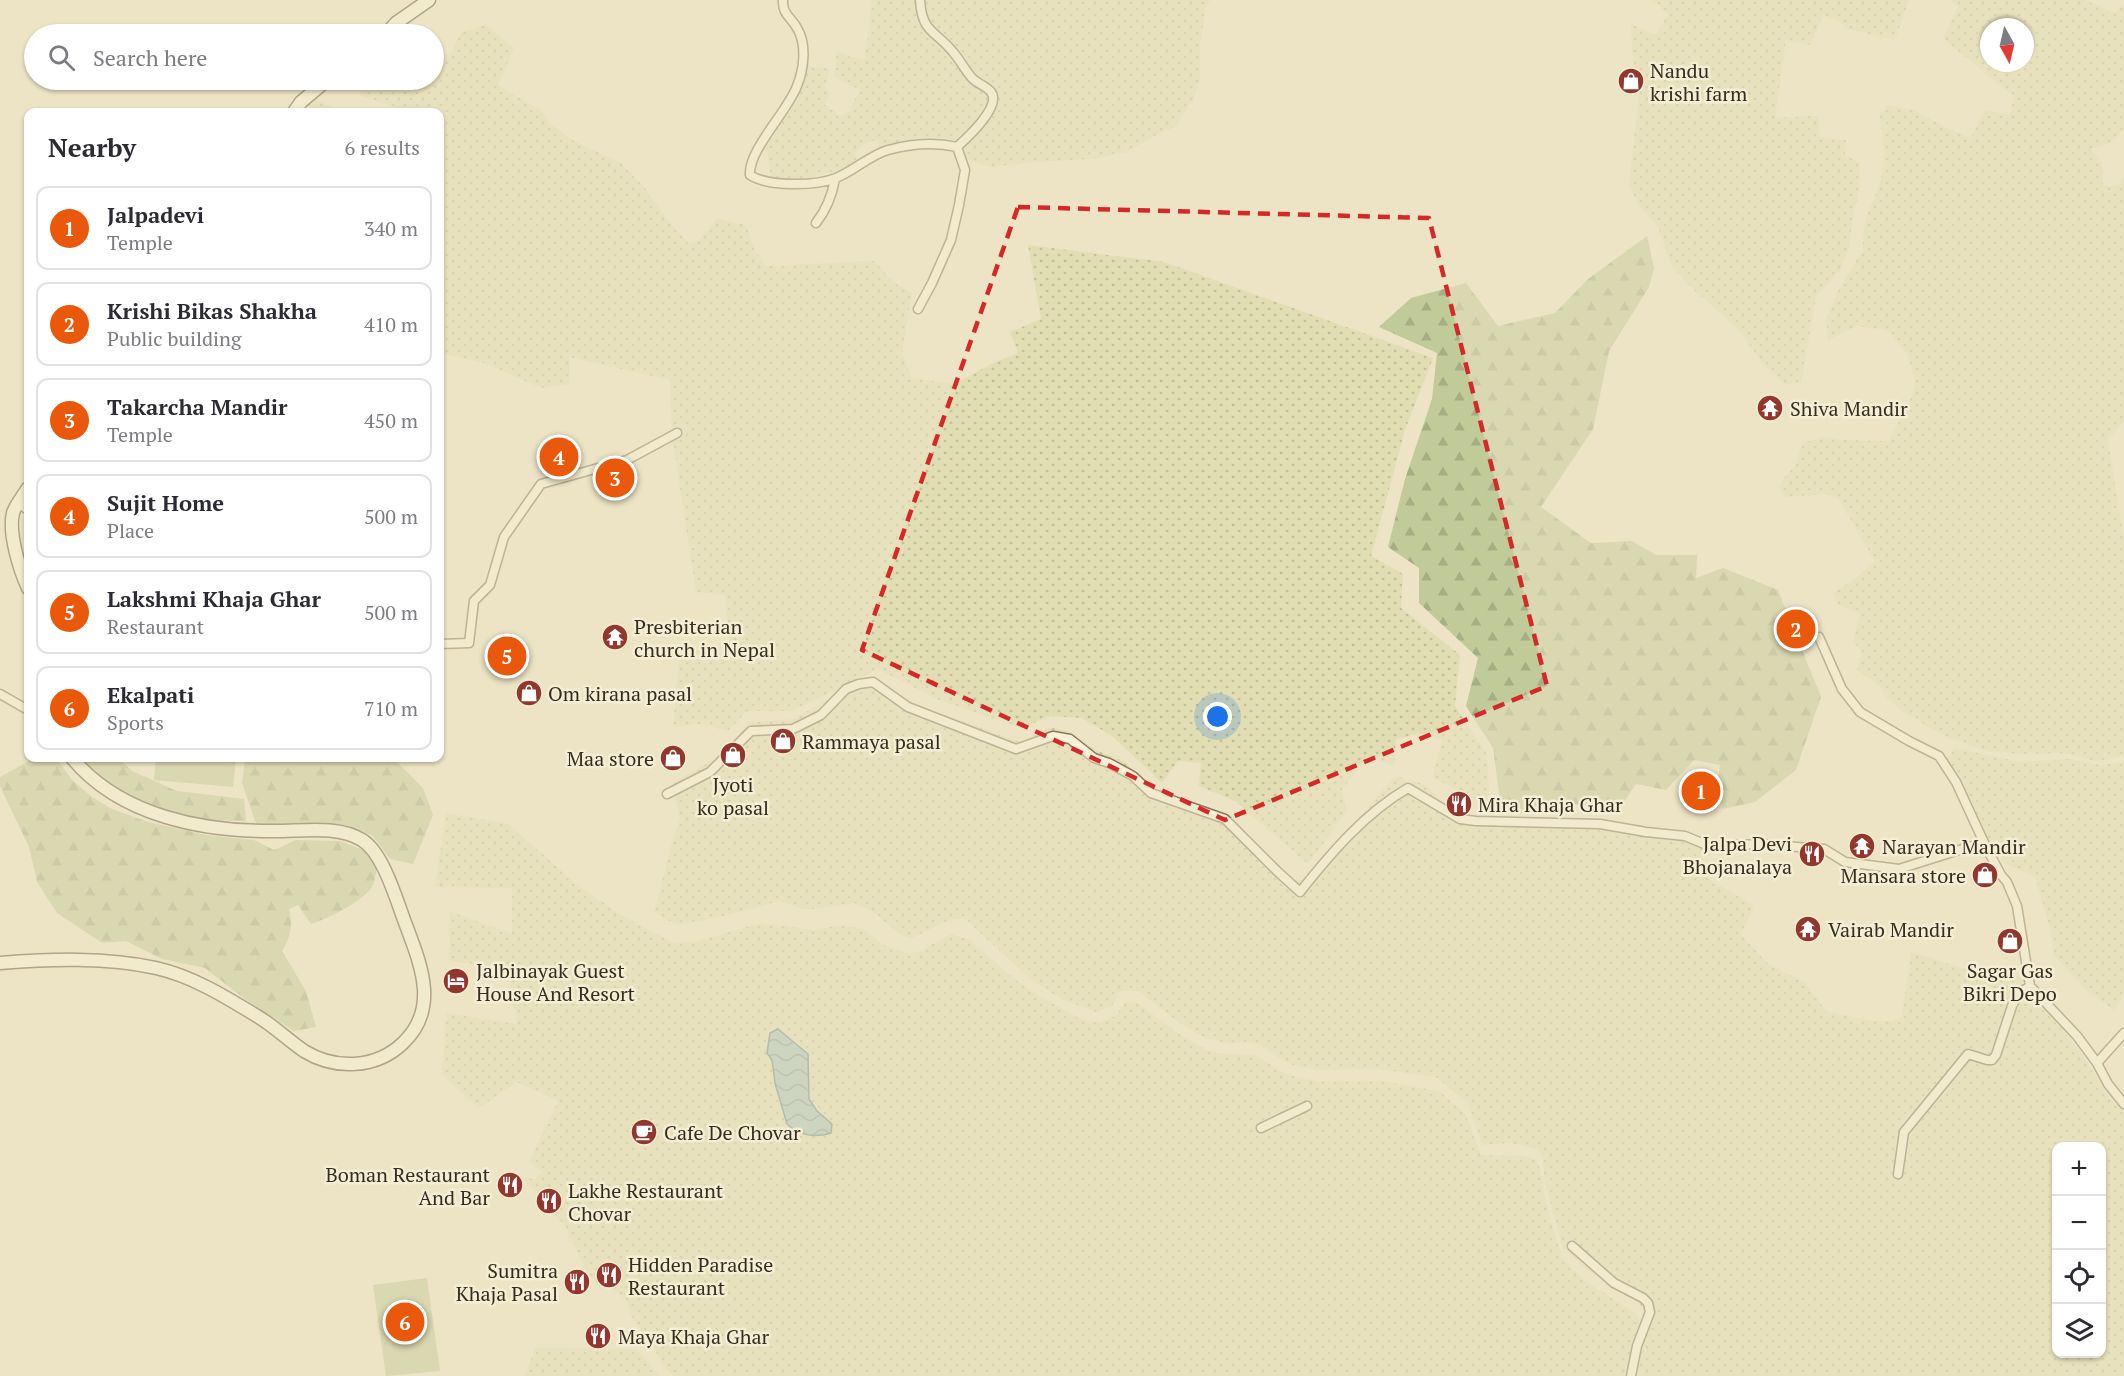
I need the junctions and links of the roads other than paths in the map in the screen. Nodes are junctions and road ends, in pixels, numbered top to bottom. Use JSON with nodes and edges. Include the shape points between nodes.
{"nodes":[{"id":1,"x":429,"y":0,"type":"edge"},
{"id":2,"x":783,"y":0,"type":"edge"},
{"id":3,"x":920,"y":0,"type":"edge"},
{"id":4,"x":395,"y":24,"type":"edge"},
{"id":5,"x":315,"y":90,"type":"edge"},
{"id":6,"x":297,"y":108,"type":"edge"},
{"id":7,"x":957,"y":147,"type":"junction"},
{"id":8,"x":835,"y":179,"type":"junction"},
{"id":9,"x":816,"y":224,"type":"dead end"},
{"id":10,"x":918,"y":309,"type":"dead end"},
{"id":11,"x":677,"y":433,"type":"dead end"},
{"id":12,"x":23,"y":506,"type":"edge"},
{"id":13,"x":24,"y":574,"type":"edge"},
{"id":14,"x":1819,"y":636,"type":"dead end"},
{"id":15,"x":444,"y":644,"type":"edge"},
{"id":16,"x":0,"y":694,"type":"edge"},
{"id":17,"x":24,"y":708,"type":"edge"},
{"id":18,"x":75,"y":762,"type":"edge"},
{"id":19,"x":667,"y":794,"type":"dead end"},
{"id":20,"x":1986,"y":847,"type":"junction"},
{"id":21,"x":0,"y":963,"type":"edge"},
{"id":22,"x":2031,"y":986,"type":"junction"},
{"id":23,"x":2124,"y":1033,"type":"edge"},
{"id":24,"x":2097,"y":1063,"type":"junction"},
{"id":25,"x":2124,"y":1104,"type":"edge"},
{"id":26,"x":1307,"y":1106,"type":"dead end"},
{"id":27,"x":1261,"y":1128,"type":"dead end"},
{"id":28,"x":1898,"y":1174,"type":"dead end"},
{"id":29,"x":1572,"y":1246,"type":"dead end"},
{"id":30,"x":1631,"y":1376,"type":"edge"}],
"edges":[{"from":1,"to":4,"type":"main road"},
{"from":2,"to":8,"type":"street","via":[[783,10],[801,34],[804,64],[797,88],[752,160],[750,175],[783,184]]},
{"from":3,"to":7,"type":"street","via":[[923,22],[951,49],[971,77],[993,94],[989,112]]},
{"from":5,"to":6,"type":"main road"},
{"from":7,"to":8,"type":"street","via":[[919,144],[886,150]]},
{"from":7,"to":10,"type":"street","via":[[964,170],[951,240]]},
{"from":8,"to":9,"type":"street","via":[[826,209]]},
{"from":11,"to":15,"type":"street","via":[[627,460],[541,484],[504,537],[490,585],[474,601],[469,643]]},
{"from":12,"to":13,"type":"main road","via":[[13,514],[12,534]]},
{"from":14,"to":20,"type":"street","via":[[1842,689],[1860,712],[1939,756],[1956,782]]},
{"from":16,"to":17,"type":"street"},
{"from":18,"to":21,"type":"main road","via":[[104,789],[169,819],[217,827],[340,832],[363,840],[383,869],[421,968],[423,1014],[415,1031],[392,1054],[375,1062],[336,1064],[306,1052],[260,1017],[196,982],[156,968],[95,961]]},
{"from":19,"to":20,"type":"street","via":[[710,772],[751,731],[793,729],[821,716],[846,689],[873,682],[908,707],[1016,748],[1053,736],[1070,739],[1094,758],[1133,776],[1151,793],[1225,819],[1300,891],[1384,802],[1408,788],[1460,819],[1600,824],[1684,836],[1710,846],[1760,844],[1824,849],[1858,865],[1899,869],[1972,846]]},
{"from":20,"to":22,"type":"street","via":[[2017,906]]},
{"from":22,"to":24,"type":"street","via":[[2078,1036]]},
{"from":22,"to":28,"type":"street","via":[[2019,993],[2012,1006],[1992,1060],[1968,1054],[1904,1132]]},
{"from":23,"to":24,"type":"street"},
{"from":24,"to":25,"type":"street"},
{"from":26,"to":27,"type":"street"},
{"from":29,"to":30,"type":"street","via":[[1614,1283],[1648,1303],[1650,1312]]}]}
